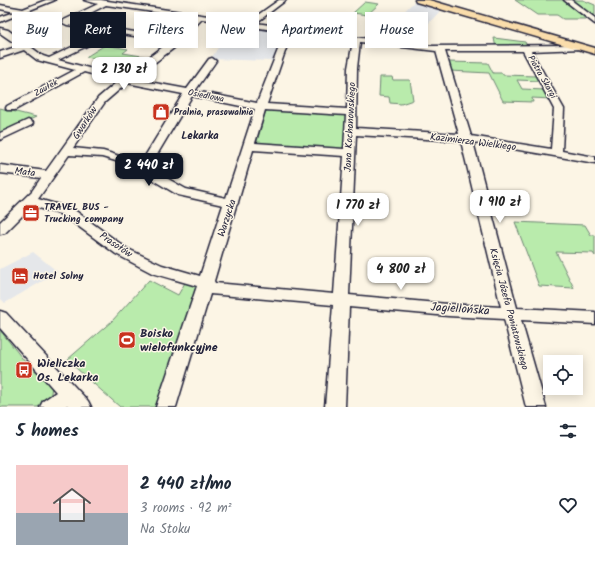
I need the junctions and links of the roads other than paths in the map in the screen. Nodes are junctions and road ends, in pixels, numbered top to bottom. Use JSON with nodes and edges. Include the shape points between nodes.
{"nodes":[{"id":1,"x":52,"y":0,"type":"edge"},
{"id":2,"x":87,"y":0,"type":"edge"},
{"id":3,"x":283,"y":0,"type":"edge"},
{"id":4,"x":418,"y":0,"type":"edge"},
{"id":5,"x":567,"y":0,"type":"edge"},
{"id":6,"x":105,"y":3,"type":"junction"},
{"id":7,"x":0,"y":7,"type":"edge"},
{"id":8,"x":24,"y":11,"type":"junction"},
{"id":9,"x":87,"y":12,"type":"edge"},
{"id":10,"x":203,"y":16,"type":"junction"},
{"id":11,"x":206,"y":17,"type":"edge"},
{"id":12,"x":259,"y":17,"type":"edge"},
{"id":13,"x":0,"y":20,"type":"edge"},
{"id":14,"x":198,"y":20,"type":"edge"},
{"id":15,"x":595,"y":22,"type":"edge"},
{"id":16,"x":0,"y":30,"type":"edge"},
{"id":17,"x":12,"y":38,"type":"edge"},
{"id":18,"x":357,"y":40,"type":"edge"},
{"id":19,"x":581,"y":47,"type":"junction"},
{"id":20,"x":23,"y":48,"type":"edge"},
{"id":21,"x":27,"y":48,"type":"edge"},
{"id":22,"x":76,"y":48,"type":"edge"},
{"id":23,"x":169,"y":48,"type":"edge"},
{"id":24,"x":283,"y":48,"type":"edge"},
{"id":25,"x":355,"y":48,"type":"edge"},
{"id":26,"x":440,"y":48,"type":"junction"},
{"id":27,"x":526,"y":49,"type":"junction"},
{"id":28,"x":595,"y":52,"type":"edge"},
{"id":29,"x":0,"y":55,"type":"edge"},
{"id":30,"x":49,"y":61,"type":"junction"},
{"id":31,"x":212,"y":61,"type":"dead end"},
{"id":32,"x":81,"y":70,"type":"junction"},
{"id":33,"x":125,"y":80,"type":"junction"},
{"id":34,"x":189,"y":93,"type":"junction"},
{"id":35,"x":262,"y":107,"type":"junction"},
{"id":36,"x":11,"y":108,"type":"dead end"},
{"id":37,"x":352,"y":112,"type":"junction"},
{"id":38,"x":28,"y":123,"type":"dead end"},
{"id":39,"x":351,"y":131,"type":"junction"},
{"id":40,"x":0,"y":137,"type":"edge"},
{"id":41,"x":466,"y":138,"type":"junction"},
{"id":42,"x":250,"y":146,"type":"junction"},
{"id":43,"x":67,"y":151,"type":"junction"},
{"id":44,"x":349,"y":153,"type":"junction"},
{"id":45,"x":556,"y":153,"type":"junction"},
{"id":46,"x":595,"y":160,"type":"edge"},
{"id":47,"x":139,"y":167,"type":"junction"},
{"id":48,"x":0,"y":169,"type":"edge"},
{"id":49,"x":50,"y":175,"type":"junction"},
{"id":50,"x":30,"y":201,"type":"junction"},
{"id":51,"x":232,"y":203,"type":"junction"},
{"id":52,"x":0,"y":230,"type":"edge"},
{"id":53,"x":206,"y":285,"type":"junction"},
{"id":54,"x":340,"y":299,"type":"junction"},
{"id":55,"x":510,"y":312,"type":"junction"},
{"id":56,"x":0,"y":317,"type":"edge"},
{"id":57,"x":595,"y":318,"type":"edge"},
{"id":58,"x":74,"y":400,"type":"edge"},
{"id":59,"x":50,"y":407,"type":"edge"},
{"id":60,"x":166,"y":407,"type":"edge"},
{"id":61,"x":335,"y":407,"type":"edge"},
{"id":62,"x":536,"y":407,"type":"edge"}],
"edges":[{"from":1,"to":8,"type":"street"},
{"from":2,"to":6,"type":"street"},
{"from":3,"to":12,"type":"street"},
{"from":4,"to":19,"type":"main road"},
{"from":5,"to":15,"type":"street"},
{"from":6,"to":9,"type":"street"},
{"from":6,"to":10,"type":"street"},
{"from":7,"to":8,"type":"street"},
{"from":8,"to":13,"type":"street"},
{"from":10,"to":11,"type":"street"},
{"from":10,"to":14,"type":"street","name":"Gwarków"},
{"from":16,"to":17,"type":"street","name":"Osiedlowa"},
{"from":18,"to":26,"type":"street"},
{"from":19,"to":27,"type":"street"},
{"from":19,"to":28,"type":"main road"},
{"from":20,"to":29,"type":"street"},
{"from":21,"to":30,"type":"street","name":"Osiedlowa","via":[[40,58]]},
{"from":22,"to":30,"type":"street"},
{"from":23,"to":33,"type":"street","name":"Gwarków"},
{"from":24,"to":35,"type":"street","name":"Warzycka"},
{"from":25,"to":37,"type":"street","name":"Jana Kochanowskiego"},
{"from":26,"to":27,"type":"street"},
{"from":26,"to":41,"type":"street","name":"Księcia Józefa Poniatowskiego"},
{"from":27,"to":45,"type":"street","name":"Piotra Skargi","via":[[559,109]]},
{"from":30,"to":32,"type":"street","name":"Osiedlowa"},
{"from":31,"to":34,"type":"street"},
{"from":32,"to":33,"type":"street","name":"Osiedlowa"},
{"from":32,"to":36,"type":"street","name":"Zaułek"},
{"from":33,"to":34,"type":"street","name":"Osiedlowa"},
{"from":33,"to":43,"type":"street","name":"Gwarków","via":[[97,104]]},
{"from":34,"to":35,"type":"street","name":"Osiedlowa"},
{"from":34,"to":47,"type":"street","via":[[146,163]]},
{"from":35,"to":37,"type":"street","name":"Osiedlowa"},
{"from":35,"to":42,"type":"street","name":"Warzycka"},
{"from":37,"to":39,"type":"street","name":"Jana Kochanowskiego"},
{"from":38,"to":40,"type":"street"},
{"from":39,"to":41,"type":"street","name":"Kazimierza Wielkiego"},
{"from":39,"to":44,"type":"street","name":"Jana Kochanowskiego"},
{"from":41,"to":45,"type":"street","name":"Kazimierza Wielkiego"},
{"from":41,"to":55,"type":"street","name":"Księcia Józefa Poniatowskiego"},
{"from":42,"to":44,"type":"street"},
{"from":42,"to":51,"type":"street","name":"Warzycka"},
{"from":43,"to":47,"type":"street","via":[[103,154]]},
{"from":43,"to":49,"type":"street","name":"Gwarków"},
{"from":44,"to":54,"type":"street","name":"Jana Kochanowskiego"},
{"from":45,"to":46,"type":"street","name":"Kazimierza Wielkiego"},
{"from":47,"to":51,"type":"street","via":[[182,192],[209,200]]},
{"from":48,"to":49,"type":"street","name":"Mała"},
{"from":49,"to":50,"type":"street","name":"Gwarków"},
{"from":50,"to":52,"type":"street","name":"Gwarków"},
{"from":50,"to":53,"type":"street","name":"Prasołów","via":[[68,212],[121,251],[157,269]]},
{"from":51,"to":53,"type":"street","name":"Warzycka"},
{"from":53,"to":54,"type":"street","name":"Jagiellońska"},
{"from":53,"to":60,"type":"street","name":"Warzycka"},
{"from":54,"to":55,"type":"street","name":"Jagiellońska","via":[[448,310]]},
{"from":54,"to":61,"type":"street","name":"Jana Kochanowskiego"},
{"from":55,"to":57,"type":"street","name":"Jagiellońska"},
{"from":55,"to":62,"type":"street","name":"Księcia Józefa Poniatowskiego"},
{"from":56,"to":58,"type":"street"},
{"from":58,"to":59,"type":"street"}]}
